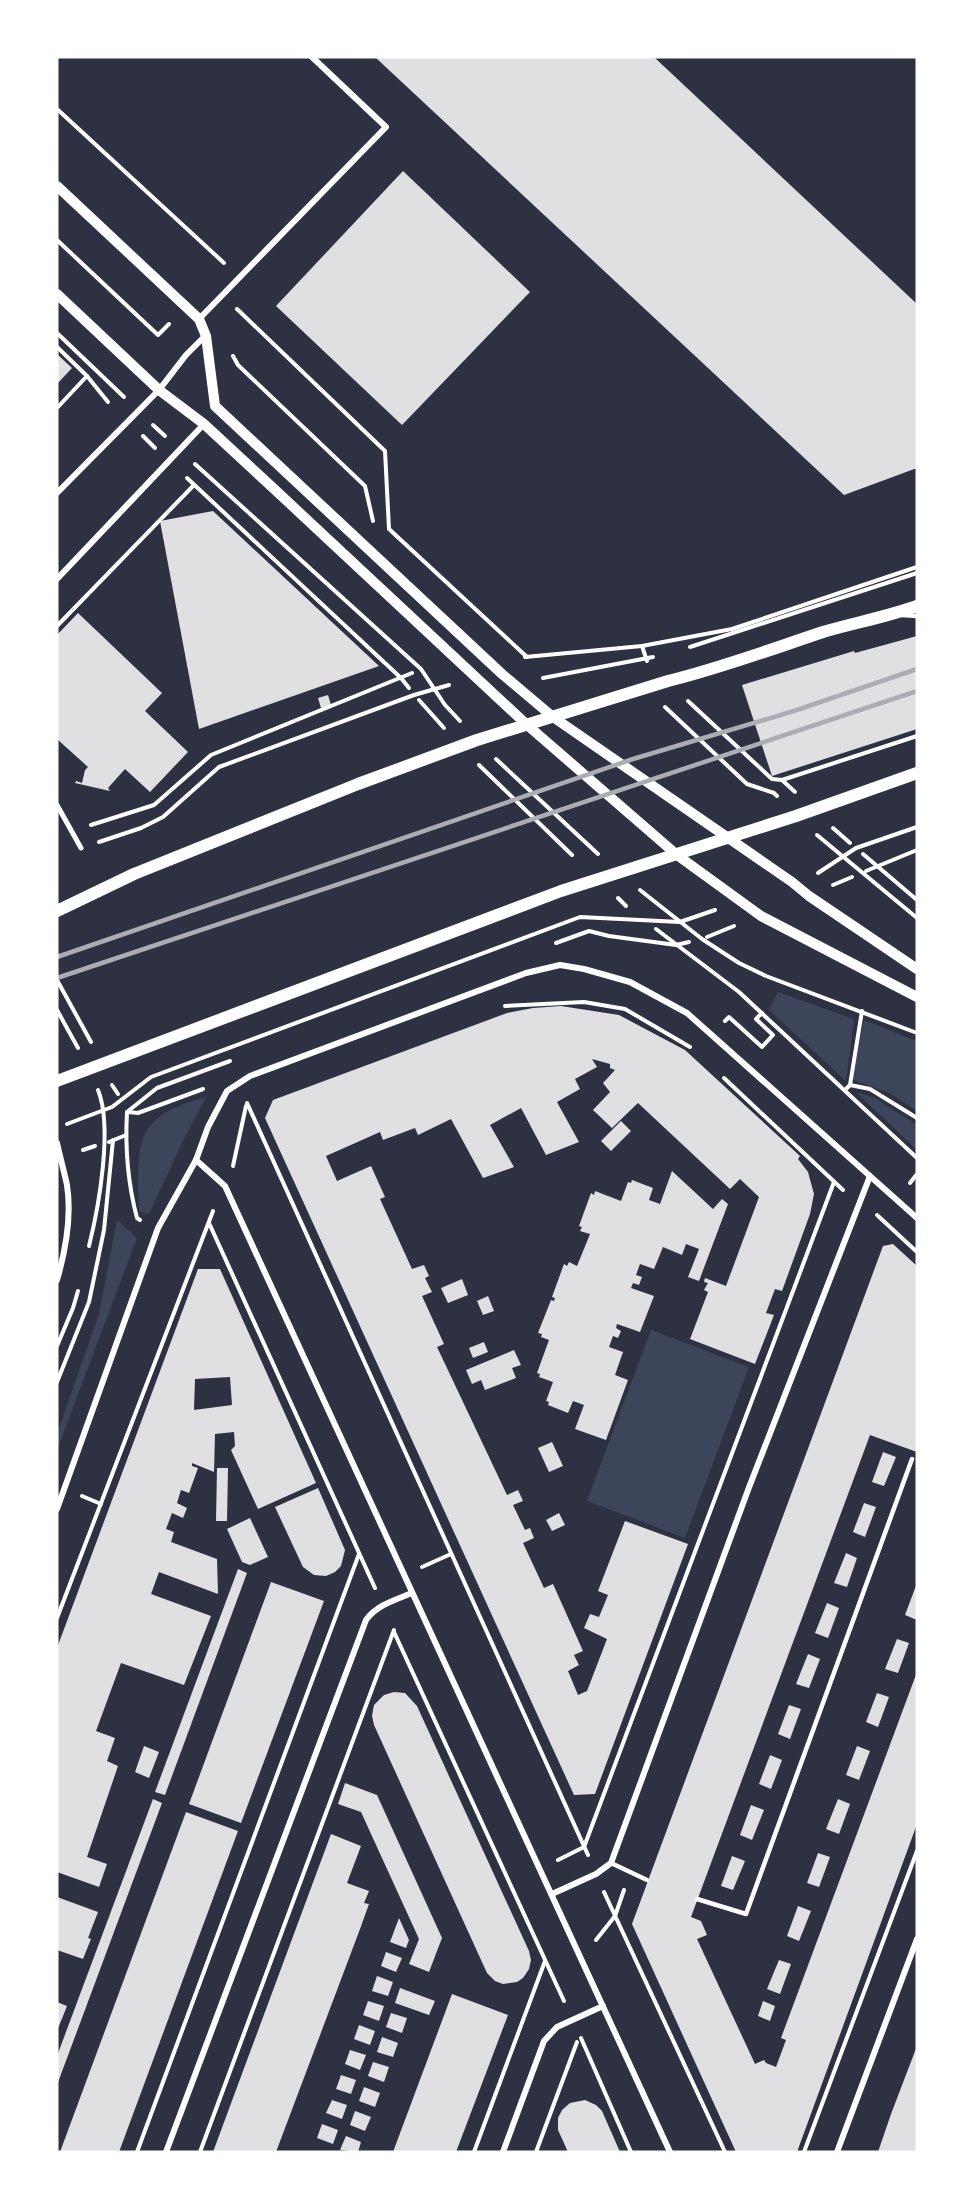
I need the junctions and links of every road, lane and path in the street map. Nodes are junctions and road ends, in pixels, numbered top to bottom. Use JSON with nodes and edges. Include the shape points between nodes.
{"nodes":[{"id":1,"x":312,"y":57,"type":"edge"},
{"id":2,"x":57,"y":109,"type":"edge"},
{"id":3,"x":57,"y":186,"type":"edge"},
{"id":4,"x":57,"y":240,"type":"edge"},
{"id":5,"x":57,"y":294,"type":"edge"},
{"id":6,"x":222,"y":295,"type":"junction"},
{"id":7,"x":186,"y":307,"type":"junction"},
{"id":8,"x":199,"y":319,"type":"junction"},
{"id":9,"x":57,"y":333,"type":"edge"},
{"id":10,"x":206,"y":336,"type":"junction"},
{"id":11,"x":57,"y":347,"type":"edge"},
{"id":12,"x":228,"y":347,"type":"dead end"},
{"id":13,"x":87,"y":376,"type":"junction"},
{"id":14,"x":159,"y":390,"type":"junction"},
{"id":15,"x":108,"y":402,"type":"dead end"},
{"id":16,"x":57,"y":408,"type":"edge"},
{"id":17,"x":137,"y":411,"type":"junction"},
{"id":18,"x":204,"y":424,"type":"junction"},
{"id":19,"x":138,"y":431,"type":"dead end"},
{"id":20,"x":179,"y":450,"type":"junction"},
{"id":21,"x":163,"y":456,"type":"dead end"},
{"id":22,"x":187,"y":477,"type":"dead end"},
{"id":23,"x":194,"y":484,"type":"junction"},
{"id":24,"x":57,"y":493,"type":"edge"},
{"id":25,"x":374,"y":524,"type":"dead end"},
{"id":26,"x":917,"y":567,"type":"edge"},
{"id":27,"x":917,"y":573,"type":"edge"},
{"id":28,"x":57,"y":579,"type":"edge"},
{"id":29,"x":917,"y":606,"type":"edge"},
{"id":30,"x":892,"y":615,"type":"junction"},
{"id":31,"x":917,"y":616,"type":"edge"},
{"id":32,"x":57,"y":626,"type":"edge"},
{"id":33,"x":679,"y":650,"type":"dead end"},
{"id":34,"x":657,"y":656,"type":"dead end"},
{"id":35,"x":527,"y":657,"type":"junction"},
{"id":36,"x":517,"y":658,"type":"dead end"},
{"id":37,"x":412,"y":673,"type":"dead end"},
{"id":38,"x":400,"y":678,"type":"junction"},
{"id":39,"x":538,"y":679,"type":"dead end"},
{"id":40,"x":409,"y":688,"type":"dead end"},
{"id":41,"x":435,"y":688,"type":"junction"},
{"id":42,"x":419,"y":700,"type":"dead end"},
{"id":43,"x":687,"y":700,"type":"dead end"},
{"id":44,"x":553,"y":717,"type":"junction"},
{"id":45,"x":462,"y":723,"type":"dead end"},
{"id":46,"x":526,"y":724,"type":"junction"},
{"id":47,"x":447,"y":732,"type":"dead end"},
{"id":48,"x":917,"y":736,"type":"edge"},
{"id":49,"x":489,"y":752,"type":"dead end"},
{"id":50,"x":472,"y":758,"type":"dead end"},
{"id":51,"x":917,"y":773,"type":"edge"},
{"id":52,"x":782,"y":780,"type":"junction"},
{"id":53,"x":800,"y":797,"type":"dead end"},
{"id":54,"x":57,"y":805,"type":"edge"},
{"id":55,"x":828,"y":823,"type":"dead end"},
{"id":56,"x":917,"y":827,"type":"edge"},
{"id":57,"x":73,"y":831,"type":"junction"},
{"id":58,"x":727,"y":839,"type":"junction"},
{"id":59,"x":850,"y":843,"type":"dead end"},
{"id":60,"x":81,"y":848,"type":"joint"},
{"id":61,"x":593,"y":849,"type":"dead end"},
{"id":62,"x":917,"y":850,"type":"edge"},
{"id":63,"x":863,"y":854,"type":"dead end"},
{"id":64,"x":572,"y":855,"type":"dead end"},
{"id":65,"x":677,"y":855,"type":"junction"},
{"id":66,"x":876,"y":866,"type":"junction"},
{"id":67,"x":866,"y":871,"type":"dead end"},
{"id":68,"x":818,"y":873,"type":"dead end"},
{"id":69,"x":852,"y":877,"type":"dead end"},
{"id":70,"x":636,"y":886,"type":"dead end"},
{"id":71,"x":827,"y":888,"type":"dead end"},
{"id":72,"x":917,"y":900,"type":"edge"},
{"id":73,"x":723,"y":908,"type":"dead end"},
{"id":74,"x":57,"y":911,"type":"edge"},
{"id":75,"x":680,"y":921,"type":"junction"},
{"id":76,"x":737,"y":924,"type":"dead end"},
{"id":77,"x":656,"y":930,"type":"dead end"},
{"id":78,"x":707,"y":937,"type":"dead end"},
{"id":79,"x":917,"y":969,"type":"edge"},
{"id":80,"x":57,"y":980,"type":"edge"},
{"id":81,"x":917,"y":997,"type":"edge"},
{"id":82,"x":57,"y":1010,"type":"edge"},
{"id":83,"x":496,"y":1010,"type":"dead end"},
{"id":84,"x":862,"y":1011,"type":"junction"},
{"id":85,"x":762,"y":1012,"type":"junction"},
{"id":86,"x":743,"y":1030,"type":"dead end"},
{"id":87,"x":917,"y":1033,"type":"edge"},
{"id":88,"x":713,"y":1034,"type":"junction"},
{"id":89,"x":92,"y":1046,"type":"dead end"},
{"id":90,"x":79,"y":1050,"type":"dead end"},
{"id":91,"x":721,"y":1075,"type":"dead end"},
{"id":92,"x":57,"y":1081,"type":"edge"},
{"id":93,"x":95,"y":1085,"type":"dead end"},
{"id":94,"x":850,"y":1085,"type":"junction"},
{"id":95,"x":846,"y":1089,"type":"junction"},
{"id":96,"x":192,"y":1092,"type":"dead end"},
{"id":97,"x":239,"y":1097,"type":"dead end"},
{"id":98,"x":256,"y":1098,"type":"dead end"},
{"id":99,"x":246,"y":1102,"type":"junction"},
{"id":100,"x":105,"y":1110,"type":"junction"},
{"id":101,"x":917,"y":1118,"type":"edge"},
{"id":102,"x":81,"y":1119,"type":"dead end"},
{"id":103,"x":126,"y":1135,"type":"junction"},
{"id":104,"x":57,"y":1143,"type":"edge"},
{"id":105,"x":95,"y":1146,"type":"dead end"},
{"id":106,"x":83,"y":1150,"type":"dead end"},
{"id":107,"x":917,"y":1158,"type":"edge"},
{"id":108,"x":196,"y":1160,"type":"junction"},
{"id":109,"x":870,"y":1176,"type":"junction"},
{"id":110,"x":834,"y":1182,"type":"junction"},
{"id":111,"x":225,"y":1186,"type":"junction"},
{"id":112,"x":850,"y":1196,"type":"dead end"},
{"id":113,"x":133,"y":1201,"type":"dead end"},
{"id":114,"x":870,"y":1209,"type":"dead end"},
{"id":115,"x":917,"y":1218,"type":"edge"},
{"id":116,"x":209,"y":1223,"type":"junction"},
{"id":117,"x":917,"y":1252,"type":"edge"},
{"id":118,"x":57,"y":1280,"type":"edge"},
{"id":119,"x":57,"y":1382,"type":"edge"},
{"id":120,"x":912,"y":1460,"type":"dead end"},
{"id":121,"x":76,"y":1494,"type":"dead end"},
{"id":122,"x":101,"y":1504,"type":"junction"},
{"id":123,"x":57,"y":1509,"type":"edge"},
{"id":124,"x":359,"y":1554,"type":"junction"},
{"id":125,"x":451,"y":1554,"type":"junction"},
{"id":126,"x":418,"y":1568,"type":"dead end"},
{"id":127,"x":376,"y":1593,"type":"dead end"},
{"id":128,"x":412,"y":1593,"type":"junction"},
{"id":129,"x":57,"y":1618,"type":"edge"},
{"id":130,"x":390,"y":1623,"type":"dead end"},
{"id":131,"x":394,"y":1630,"type":"junction"},
{"id":132,"x":584,"y":1847,"type":"junction"},
{"id":133,"x":917,"y":1851,"type":"edge"},
{"id":134,"x":555,"y":1862,"type":"dead end"},
{"id":135,"x":610,"y":1863,"type":"junction"},
{"id":136,"x":592,"y":1864,"type":"dead end"},
{"id":137,"x":648,"y":1880,"type":"dead end"},
{"id":138,"x":600,"y":1883,"type":"dead end"},
{"id":139,"x":552,"y":1894,"type":"junction"},
{"id":140,"x":697,"y":1899,"type":"dead end"},
{"id":141,"x":615,"y":1916,"type":"junction"},
{"id":142,"x":917,"y":1940,"type":"edge"},
{"id":143,"x":591,"y":1946,"type":"dead end"},
{"id":144,"x":546,"y":1960,"type":"junction"},
{"id":145,"x":566,"y":2005,"type":"dead end"},
{"id":146,"x":603,"y":2006,"type":"junction"},
{"id":147,"x":137,"y":2152,"type":"edge"},
{"id":148,"x":166,"y":2152,"type":"edge"},
{"id":149,"x":200,"y":2152,"type":"edge"},
{"id":150,"x":474,"y":2152,"type":"edge"},
{"id":151,"x":503,"y":2152,"type":"edge"},
{"id":152,"x":536,"y":2152,"type":"edge"},
{"id":153,"x":632,"y":2152,"type":"edge"},
{"id":154,"x":670,"y":2152,"type":"edge"},
{"id":155,"x":725,"y":2152,"type":"edge"},
{"id":156,"x":804,"y":2152,"type":"edge"},
{"id":157,"x":837,"y":2152,"type":"edge"}],
"edges":[{"from":1,"to":6,"type":"street","via":[[386,127]]},
{"from":2,"to":6,"type":"path","via":[[227,266],[210,283]]},
{"from":3,"to":7,"type":"street"},
{"from":4,"to":7,"type":"path","via":[[158,336]]},
{"from":5,"to":14,"type":"street"},
{"from":6,"to":8,"type":"street"},
{"from":6,"to":35,"type":"path","via":[[385,451],[389,529]]},
{"from":7,"to":8,"type":"street"},
{"from":8,"to":10,"type":"street"},
{"from":9,"to":17,"type":"path"},
{"from":10,"to":14,"type":"street"},
{"from":10,"to":44,"type":"street","via":[[215,406]]},
{"from":11,"to":13,"type":"path"},
{"from":12,"to":25,"type":"path","via":[[238,366],[365,486]]},
{"from":13,"to":15,"type":"path"},
{"from":13,"to":16,"type":"path"},
{"from":14,"to":17,"type":"street"},
{"from":14,"to":18,"type":"street"},
{"from":17,"to":20,"type":"path"},
{"from":17,"to":24,"type":"street"},
{"from":18,"to":20,"type":"street"},
{"from":18,"to":46,"type":"street"},
{"from":19,"to":21,"type":"path"},
{"from":20,"to":28,"type":"street"},
{"from":20,"to":41,"type":"path","via":[[421,669]]},
{"from":22,"to":23,"type":"path"},
{"from":23,"to":32,"type":"path"},
{"from":23,"to":38,"type":"path"},
{"from":26,"to":35,"type":"path","via":[[732,629],[642,646]]},
{"from":27,"to":33,"type":"path"},
{"from":29,"to":30,"type":"main road"},
{"from":30,"to":31,"type":"lane"},
{"from":30,"to":44,"type":"main road","via":[[856,622]]},
{"from":34,"to":39,"type":"path"},
{"from":35,"to":36,"type":"path"},
{"from":37,"to":38,"type":"path"},
{"from":38,"to":40,"type":"path"},
{"from":38,"to":57,"type":"path","via":[[211,755],[154,805]]},
{"from":41,"to":45,"type":"path"},
{"from":41,"to":60,"type":"path","via":[[219,767],[163,817]]},
{"from":42,"to":47,"type":"path"},
{"from":43,"to":52,"type":"path","via":[[772,779]]},
{"from":44,"to":46,"type":"main road"},
{"from":44,"to":58,"type":"street"},
{"from":46,"to":65,"type":"street"},
{"from":46,"to":74,"type":"main road","via":[[358,784],[134,874]]},
{"from":48,"to":52,"type":"path"},
{"from":49,"to":61,"type":"path"},
{"from":50,"to":64,"type":"path"},
{"from":51,"to":58,"type":"main road"},
{"from":52,"to":53,"type":"path"},
{"from":54,"to":57,"type":"street"},
{"from":55,"to":59,"type":"path"},
{"from":56,"to":68,"type":"path","via":[[856,848]]},
{"from":57,"to":60,"type":"street"},
{"from":58,"to":65,"type":"main road"},
{"from":58,"to":79,"type":"street"},
{"from":62,"to":66,"type":"path"},
{"from":63,"to":66,"type":"path"},
{"from":65,"to":81,"type":"street","via":[[761,916]]},
{"from":65,"to":92,"type":"main road","via":[[561,891]]},
{"from":66,"to":67,"type":"path"},
{"from":66,"to":72,"type":"path"},
{"from":69,"to":71,"type":"path"},
{"from":70,"to":75,"type":"path"},
{"from":73,"to":75,"type":"path"},
{"from":75,"to":84,"type":"path","via":[[739,963]]},
{"from":75,"to":100,"type":"path","via":[[580,917],[151,1077]]},
{"from":76,"to":78,"type":"path"},
{"from":77,"to":85,"type":"path"},
{"from":80,"to":89,"type":"path"},
{"from":82,"to":90,"type":"path"},
{"from":83,"to":88,"type":"path","via":[[507,1005],[584,1002],[626,1009],[695,1051]]},
{"from":84,"to":87,"type":"path"},
{"from":84,"to":94,"type":"path"},
{"from":85,"to":86,"type":"path","via":[[756,1019],[773,1035],[762,1047]]},
{"from":85,"to":95,"type":"path"},
{"from":88,"to":108,"type":"street","via":[[687,1013],[630,982],[560,965],[526,973],[250,1076],[227,1091]]},
{"from":88,"to":109,"type":"street"},
{"from":91,"to":110,"type":"path"},
{"from":93,"to":100,"type":"path"},
{"from":94,"to":95,"type":"path"},
{"from":94,"to":101,"type":"path","via":[[870,1089]]},
{"from":95,"to":107,"type":"path"},
{"from":96,"to":103,"type":"path","via":[[138,1113],[127,1111]]},
{"from":97,"to":99,"type":"path"},
{"from":98,"to":99,"type":"path"},
{"from":99,"to":111,"type":"path"},
{"from":99,"to":125,"type":"path"},
{"from":100,"to":102,"type":"path"},
{"from":103,"to":113,"type":"path"},
{"from":103,"to":119,"type":"path","via":[[111,1141],[104,1230],[89,1302]]},
{"from":104,"to":118,"type":"street","via":[[69,1208]]},
{"from":105,"to":106,"type":"path"},
{"from":108,"to":111,"type":"street"},
{"from":108,"to":123,"type":"street","via":[[159,1228]]},
{"from":109,"to":115,"type":"street"},
{"from":109,"to":135,"type":"street"},
{"from":110,"to":112,"type":"path"},
{"from":110,"to":132,"type":"path"},
{"from":111,"to":116,"type":"path"},
{"from":111,"to":128,"type":"street"},
{"from":114,"to":117,"type":"path"},
{"from":116,"to":122,"type":"path"},
{"from":116,"to":124,"type":"path"},
{"from":120,"to":140,"type":"lane","via":[[746,1914]]},
{"from":121,"to":122,"type":"path"},
{"from":122,"to":129,"type":"path"},
{"from":124,"to":127,"type":"path"},
{"from":124,"to":147,"type":"path"},
{"from":125,"to":126,"type":"path"},
{"from":125,"to":132,"type":"path"},
{"from":128,"to":139,"type":"street"},
{"from":128,"to":148,"type":"street","via":[[382,1605],[366,1620]]},
{"from":130,"to":131,"type":"path"},
{"from":131,"to":144,"type":"path"},
{"from":131,"to":149,"type":"path"},
{"from":132,"to":134,"type":"path"},
{"from":132,"to":136,"type":"path"},
{"from":133,"to":156,"type":"path"},
{"from":135,"to":137,"type":"lane"},
{"from":135,"to":139,"type":"street","via":[[596,1874]]},
{"from":138,"to":141,"type":"path"},
{"from":139,"to":146,"type":"street"},
{"from":141,"to":143,"type":"path"},
{"from":141,"to":155,"type":"path"},
{"from":142,"to":157,"type":"street"},
{"from":144,"to":145,"type":"path"},
{"from":144,"to":150,"type":"path"},
{"from":146,"to":151,"type":"street","via":[[557,2027],[544,2041]]},
{"from":146,"to":154,"type":"street"},
{"from":152,"to":153,"type":"path","via":[[579,2033]]}]}
